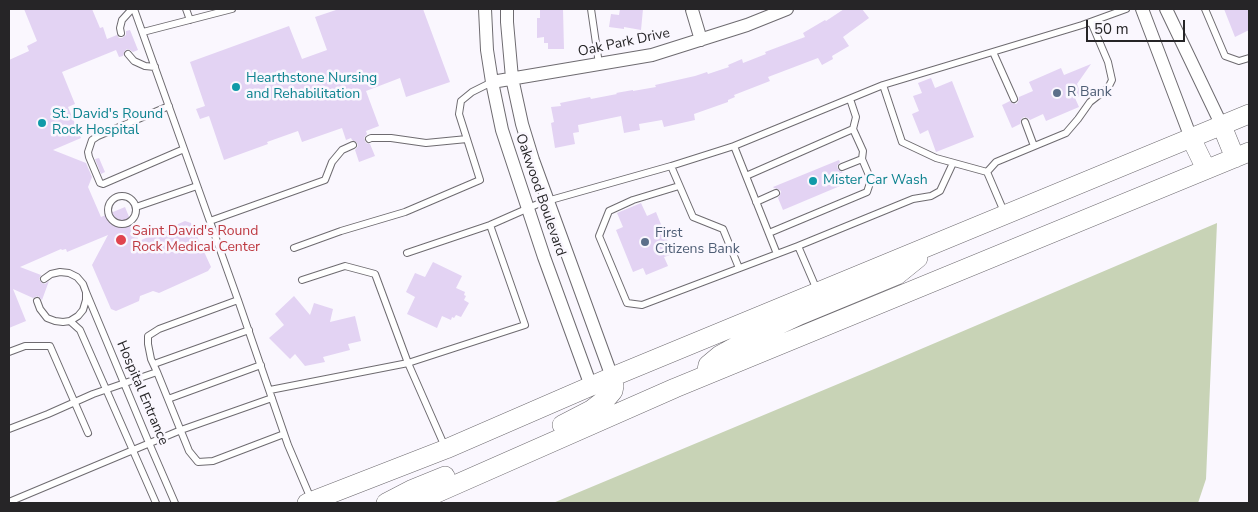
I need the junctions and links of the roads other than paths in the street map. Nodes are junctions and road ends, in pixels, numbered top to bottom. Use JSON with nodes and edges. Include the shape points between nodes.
{"nodes":[{"id":1,"x":133,"y":9,"type":"edge"},
{"id":2,"x":186,"y":9,"type":"edge"},
{"id":3,"x":232,"y":9,"type":"edge"},
{"id":4,"x":486,"y":9,"type":"edge"},
{"id":5,"x":507,"y":9,"type":"edge"},
{"id":6,"x":591,"y":9,"type":"edge"},
{"id":7,"x":787,"y":9,"type":"edge"},
{"id":8,"x":1126,"y":9,"type":"edge"},
{"id":9,"x":1142,"y":9,"type":"edge"},
{"id":10,"x":1166,"y":9,"type":"edge"},
{"id":11,"x":1205,"y":9,"type":"edge"},
{"id":12,"x":692,"y":10,"type":"dead end"},
{"id":13,"x":190,"y":20,"type":"junction"},
{"id":14,"x":1091,"y":22,"type":"junction"},
{"id":15,"x":143,"y":32,"type":"junction"},
{"id":16,"x":121,"y":33,"type":"dead end"},
{"id":17,"x":701,"y":40,"type":"junction"},
{"id":18,"x":993,"y":52,"type":"junction"},
{"id":19,"x":128,"y":54,"type":"dead end"},
{"id":20,"x":1249,"y":58,"type":"edge"},
{"id":21,"x":599,"y":64,"type":"junction"},
{"id":22,"x":155,"y":67,"type":"junction"},
{"id":23,"x":512,"y":78,"type":"junction"},
{"id":24,"x":492,"y":82,"type":"junction"},
{"id":25,"x":884,"y":85,"type":"junction"},
{"id":26,"x":850,"y":99,"type":"junction"},
{"id":27,"x":1014,"y":99,"type":"dead end"},
{"id":28,"x":169,"y":106,"type":"junction"},
{"id":29,"x":1249,"y":114,"type":"edge"},
{"id":30,"x":1024,"y":122,"type":"dead end"},
{"id":31,"x":1222,"y":126,"type":"junction"},
{"id":32,"x":853,"y":129,"type":"junction"},
{"id":33,"x":1191,"y":138,"type":"junction"},
{"id":34,"x":467,"y":139,"type":"junction"},
{"id":35,"x":369,"y":140,"type":"dead end"},
{"id":36,"x":353,"y":145,"type":"dead end"},
{"id":37,"x":734,"y":146,"type":"junction"},
{"id":38,"x":1034,"y":146,"type":"junction"},
{"id":39,"x":184,"y":149,"type":"junction"},
{"id":40,"x":1242,"y":155,"type":"edge"},
{"id":41,"x":862,"y":159,"type":"junction"},
{"id":42,"x":953,"y":163,"type":"junction"},
{"id":43,"x":670,"y":166,"type":"junction"},
{"id":44,"x":842,"y":167,"type":"dead end"},
{"id":45,"x":1206,"y":169,"type":"junction"},
{"id":46,"x":987,"y":172,"type":"junction"},
{"id":47,"x":746,"y":176,"type":"junction"},
{"id":48,"x":197,"y":186,"type":"junction"},
{"id":49,"x":680,"y":186,"type":"junction"},
{"id":50,"x":776,"y":193,"type":"dead end"},
{"id":51,"x":548,"y":201,"type":"junction"},
{"id":52,"x":756,"y":202,"type":"junction"},
{"id":53,"x":136,"y":207,"type":"junction"},
{"id":54,"x":528,"y":208,"type":"junction"},
{"id":55,"x":1005,"y":215,"type":"junction"},
{"id":56,"x":210,"y":221,"type":"junction"},
{"id":57,"x":490,"y":224,"type":"junction"},
{"id":58,"x":769,"y":233,"type":"junction"},
{"id":59,"x":934,"y":245,"type":"junction"},
{"id":60,"x":798,"y":246,"type":"junction"},
{"id":61,"x":294,"y":248,"type":"dead end"},
{"id":62,"x":407,"y":253,"type":"dead end"},
{"id":63,"x":777,"y":254,"type":"junction"},
{"id":64,"x":739,"y":268,"type":"junction"},
{"id":65,"x":44,"y":279,"type":"dead end"},
{"id":66,"x":302,"y":280,"type":"dead end"},
{"id":67,"x":86,"y":292,"type":"junction"},
{"id":68,"x":818,"y":292,"type":"junction"},
{"id":69,"x":238,"y":300,"type":"junction"},
{"id":70,"x":37,"y":301,"type":"dead end"},
{"id":71,"x":70,"y":321,"type":"junction"},
{"id":72,"x":249,"y":330,"type":"junction"},
{"id":73,"x":9,"y":352,"type":"edge"},
{"id":74,"x":408,"y":362,"type":"junction"},
{"id":75,"x":154,"y":364,"type":"junction"},
{"id":76,"x":261,"y":365,"type":"junction"},
{"id":77,"x":157,"y":372,"type":"junction"},
{"id":78,"x":706,"y":375,"type":"junction"},
{"id":79,"x":612,"y":377,"type":"junction"},
{"id":80,"x":125,"y":384,"type":"junction"},
{"id":81,"x":591,"y":386,"type":"junction"},
{"id":82,"x":107,"y":390,"type":"junction"},
{"id":83,"x":270,"y":390,"type":"junction"},
{"id":84,"x":272,"y":398,"type":"junction"},
{"id":85,"x":168,"y":399,"type":"junction"},
{"id":86,"x":74,"y":403,"type":"junction"},
{"id":87,"x":9,"y":429,"type":"edge"},
{"id":88,"x":181,"y":430,"type":"junction"},
{"id":89,"x":88,"y":433,"type":"dead end"},
{"id":90,"x":284,"y":434,"type":"junction"},
{"id":91,"x":149,"y":444,"type":"junction"},
{"id":92,"x":446,"y":449,"type":"junction"},
{"id":93,"x":133,"y":450,"type":"junction"},
{"id":94,"x":22,"y":500,"type":"edge"},
{"id":95,"x":9,"y":502,"type":"edge"},
{"id":96,"x":309,"y":502,"type":"edge"},
{"id":97,"x":156,"y":503,"type":"edge"},
{"id":98,"x":175,"y":503,"type":"edge"},
{"id":99,"x":386,"y":503,"type":"edge"},
{"id":100,"x":414,"y":503,"type":"edge"}],
"edges":[{"from":1,"to":15,"type":"lane"},
{"from":1,"to":16,"type":"lane","via":[[122,20]]},
{"from":2,"to":13,"type":"lane"},
{"from":3,"to":13,"type":"lane"},
{"from":4,"to":24,"type":"street","name":"Oakwood Boulevard"},
{"from":5,"to":23,"type":"street","name":"Oakwood Boulevard"},
{"from":6,"to":21,"type":"lane"},
{"from":7,"to":17,"type":"street","name":"Oak Park Drive"},
{"from":8,"to":14,"type":"lane"},
{"from":9,"to":33,"type":"street"},
{"from":10,"to":31,"type":"street"},
{"from":11,"to":20,"type":"lane","via":[[1225,56],[1239,61]]},
{"from":12,"to":17,"type":"street"},
{"from":13,"to":15,"type":"lane"},
{"from":14,"to":18,"type":"lane"},
{"from":14,"to":38,"type":"lane","via":[[1112,80],[1066,133]]},
{"from":15,"to":22,"type":"lane"},
{"from":17,"to":21,"type":"street","name":"Oak Park Drive","via":[[652,56]]},
{"from":18,"to":25,"type":"lane"},
{"from":18,"to":27,"type":"lane"},
{"from":19,"to":22,"type":"lane","via":[[134,61]]},
{"from":21,"to":23,"type":"street","name":"Oak Park Drive"},
{"from":22,"to":28,"type":"lane"},
{"from":23,"to":24,"type":"street","name":"Oak Park Drive"},
{"from":23,"to":51,"type":"street","name":"Oakwood Boulevard","via":[[522,124]]},
{"from":24,"to":34,"type":"lane","via":[[461,101],[459,114]]},
{"from":24,"to":54,"type":"street","name":"Oakwood Boulevard","via":[[502,130]]},
{"from":25,"to":26,"type":"lane"},
{"from":25,"to":42,"type":"lane","via":[[902,142]]},
{"from":26,"to":32,"type":"lane","via":[[856,117]]},
{"from":26,"to":37,"type":"lane"},
{"from":28,"to":39,"type":"lane"},
{"from":28,"to":39,"type":"lane","via":[[98,136],[92,140],[89,156],[103,184]]},
{"from":29,"to":31,"type":"main road"},
{"from":30,"to":38,"type":"lane"},
{"from":31,"to":33,"type":"main road"},
{"from":31,"to":40,"type":"main road"},
{"from":32,"to":41,"type":"lane","via":[[863,151]]},
{"from":32,"to":47,"type":"lane"},
{"from":33,"to":45,"type":"main road"},
{"from":33,"to":55,"type":"main road"},
{"from":34,"to":35,"type":"lane","via":[[426,142],[391,138]]},
{"from":34,"to":61,"type":"lane","via":[[480,180],[405,212]]},
{"from":36,"to":56,"type":"lane","via":[[342,150],[332,162],[325,180]]},
{"from":37,"to":43,"type":"lane"},
{"from":37,"to":47,"type":"lane"},
{"from":38,"to":46,"type":"lane","via":[[996,162]]},
{"from":39,"to":48,"type":"lane"},
{"from":40,"to":45,"type":"main road"},
{"from":41,"to":44,"type":"lane"},
{"from":41,"to":58,"type":"lane","via":[[871,180],[867,192]]},
{"from":42,"to":46,"type":"lane"},
{"from":42,"to":60,"type":"lane","via":[[940,191],[912,199]]},
{"from":43,"to":49,"type":"lane"},
{"from":43,"to":51,"type":"lane"},
{"from":45,"to":78,"type":"main road"},
{"from":46,"to":55,"type":"lane"},
{"from":47,"to":52,"type":"lane"},
{"from":48,"to":53,"type":"lane"},
{"from":48,"to":56,"type":"lane"},
{"from":49,"to":64,"type":"lane","via":[[693,217],[723,229]]},
{"from":49,"to":64,"type":"lane","via":[[609,210],[599,236],[628,303],[642,305]]},
{"from":50,"to":52,"type":"lane"},
{"from":51,"to":54,"type":"lane"},
{"from":51,"to":79,"type":"street","name":"Oakwood Boulevard"},
{"from":52,"to":58,"type":"lane"},
{"from":53,"to":53,"type":"lane","via":[[129,197],[117,196],[108,205],[108,214],[114,222],[128,223],[135,217]]},
{"from":54,"to":57,"type":"lane"},
{"from":54,"to":81,"type":"street","name":"Oakwood Boulevard"},
{"from":55,"to":59,"type":"main road"},
{"from":56,"to":69,"type":"lane"},
{"from":57,"to":62,"type":"lane"},
{"from":57,"to":74,"type":"lane","via":[[526,325]]},
{"from":58,"to":63,"type":"lane"},
{"from":59,"to":68,"type":"main road"},
{"from":59,"to":78,"type":"main road","via":[[898,274],[800,315],[720,355],[708,365]]},
{"from":60,"to":63,"type":"lane"},
{"from":60,"to":68,"type":"lane"},
{"from":63,"to":64,"type":"lane"},
{"from":65,"to":67,"type":"lane","name":"Hospital Entrance","via":[[51,274],[69,273],[77,277]]},
{"from":66,"to":74,"type":"lane","via":[[345,266],[375,274]]},
{"from":67,"to":71,"type":"lane","via":[[83,310]]},
{"from":67,"to":80,"type":"lane","name":"Hospital Entrance"},
{"from":68,"to":79,"type":"main road"},
{"from":69,"to":72,"type":"lane"},
{"from":69,"to":75,"type":"lane","via":[[148,336]]},
{"from":70,"to":71,"type":"lane","via":[[47,318]]},
{"from":71,"to":82,"type":"lane","via":[[80,330]]},
{"from":72,"to":75,"type":"lane"},
{"from":72,"to":76,"type":"lane"},
{"from":73,"to":86,"type":"lane","via":[[25,346],[50,346]]},
{"from":74,"to":83,"type":"lane"},
{"from":74,"to":92,"type":"lane"},
{"from":75,"to":77,"type":"lane"},
{"from":76,"to":83,"type":"lane"},
{"from":76,"to":85,"type":"lane"},
{"from":77,"to":80,"type":"lane"},
{"from":77,"to":85,"type":"lane"},
{"from":78,"to":100,"type":"main road"},
{"from":79,"to":81,"type":"main road"},
{"from":79,"to":99,"type":"main road","via":[[613,391],[591,410]]},
{"from":80,"to":82,"type":"lane"},
{"from":80,"to":91,"type":"lane","name":"Hospital Entrance"},
{"from":81,"to":92,"type":"main road"},
{"from":82,"to":86,"type":"lane"},
{"from":82,"to":93,"type":"lane"},
{"from":83,"to":84,"type":"lane"},
{"from":84,"to":88,"type":"lane"},
{"from":84,"to":90,"type":"lane"},
{"from":85,"to":88,"type":"lane"},
{"from":86,"to":87,"type":"lane"},
{"from":86,"to":89,"type":"lane"},
{"from":88,"to":90,"type":"lane","via":[[189,451],[198,462],[213,461]]},
{"from":88,"to":91,"type":"lane"},
{"from":90,"to":96,"type":"lane"},
{"from":91,"to":93,"type":"lane"},
{"from":91,"to":98,"type":"lane","name":"Hospital Entrance"},
{"from":92,"to":96,"type":"main road"},
{"from":93,"to":94,"type":"lane"},
{"from":93,"to":97,"type":"lane"},
{"from":94,"to":95,"type":"lane"}]}
